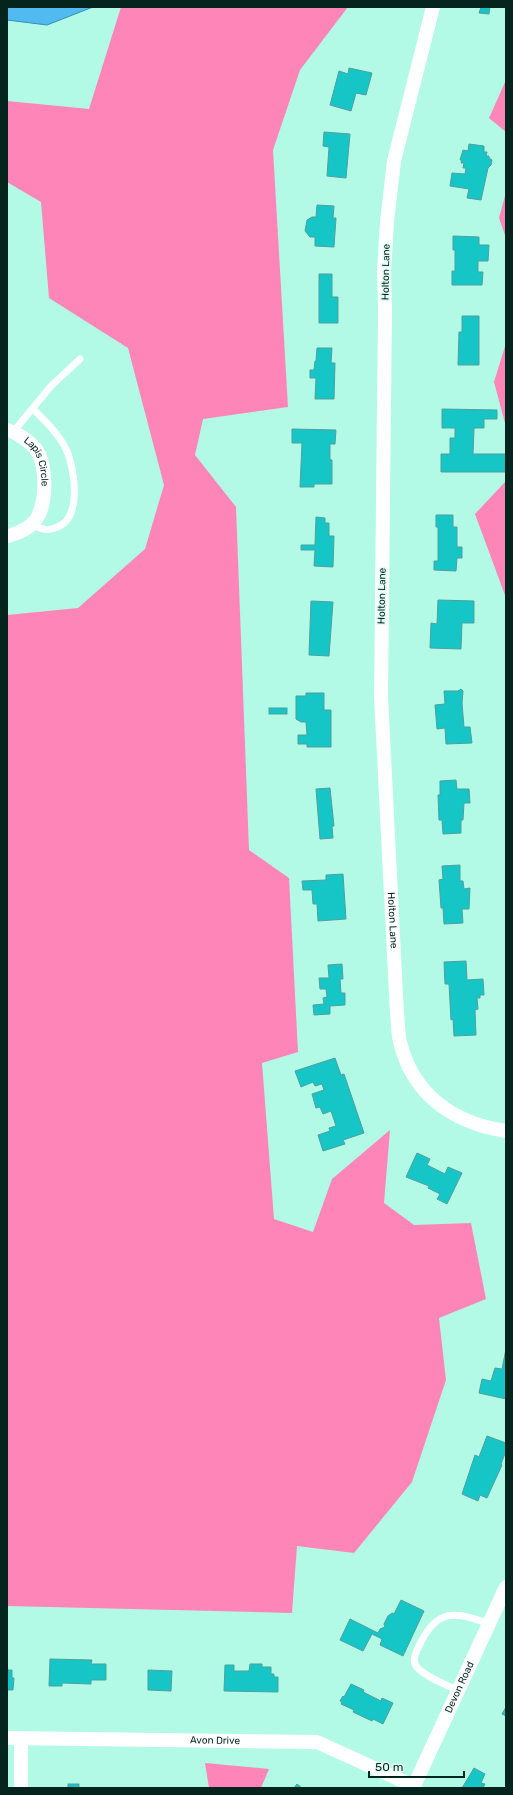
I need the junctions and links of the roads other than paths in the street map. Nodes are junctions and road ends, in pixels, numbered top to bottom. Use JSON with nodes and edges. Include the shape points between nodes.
{"nodes":[{"id":1,"x":433,"y":7,"type":"edge"},
{"id":2,"x":80,"y":359,"type":"dead end"},
{"id":3,"x":33,"y":409,"type":"junction"},
{"id":4,"x":10,"y":430,"type":"edge"},
{"id":5,"x":32,"y":524,"type":"junction"},
{"id":6,"x":7,"y":536,"type":"edge"},
{"id":7,"x":506,"y":1131,"type":"edge"},
{"id":8,"x":506,"y":1587,"type":"edge"},
{"id":9,"x":489,"y":1624,"type":"junction"},
{"id":10,"x":459,"y":1690,"type":"junction"},
{"id":11,"x":7,"y":1738,"type":"edge"},
{"id":12,"x":21,"y":1738,"type":"junction"},
{"id":13,"x":413,"y":1787,"type":"edge"},
{"id":14,"x":21,"y":1788,"type":"edge"}],
"edges":[{"from":1,"to":7,"type":"street","name":"Holton Lane","via":[[394,161],[384,271],[381,696],[397,1014],[405,1058],[412,1075],[428,1095],[464,1120],[479,1126]]},
{"from":2,"to":3,"type":"lane"},
{"from":3,"to":4,"type":"lane"},
{"from":3,"to":5,"type":"lane","via":[[52,427],[66,449],[73,473],[74,496],[73,511],[63,524],[49,530]]},
{"from":4,"to":5,"type":"street","name":"Lapis Circle","via":[[36,448],[44,472],[43,505]]},
{"from":5,"to":6,"type":"street"},
{"from":8,"to":9,"type":"street","name":"Devon Road"},
{"from":9,"to":10,"type":"street","name":"Devon Road"},
{"from":9,"to":10,"type":"lane","via":[[467,1615],[455,1614],[444,1617],[425,1633],[418,1647],[414,1659],[416,1666],[422,1672]]},
{"from":10,"to":13,"type":"street","name":"Devon Road"},
{"from":11,"to":12,"type":"street","name":"Avon Drive"},
{"from":12,"to":13,"type":"street","name":"Avon Drive","via":[[317,1742]]},
{"from":12,"to":14,"type":"street"}]}
